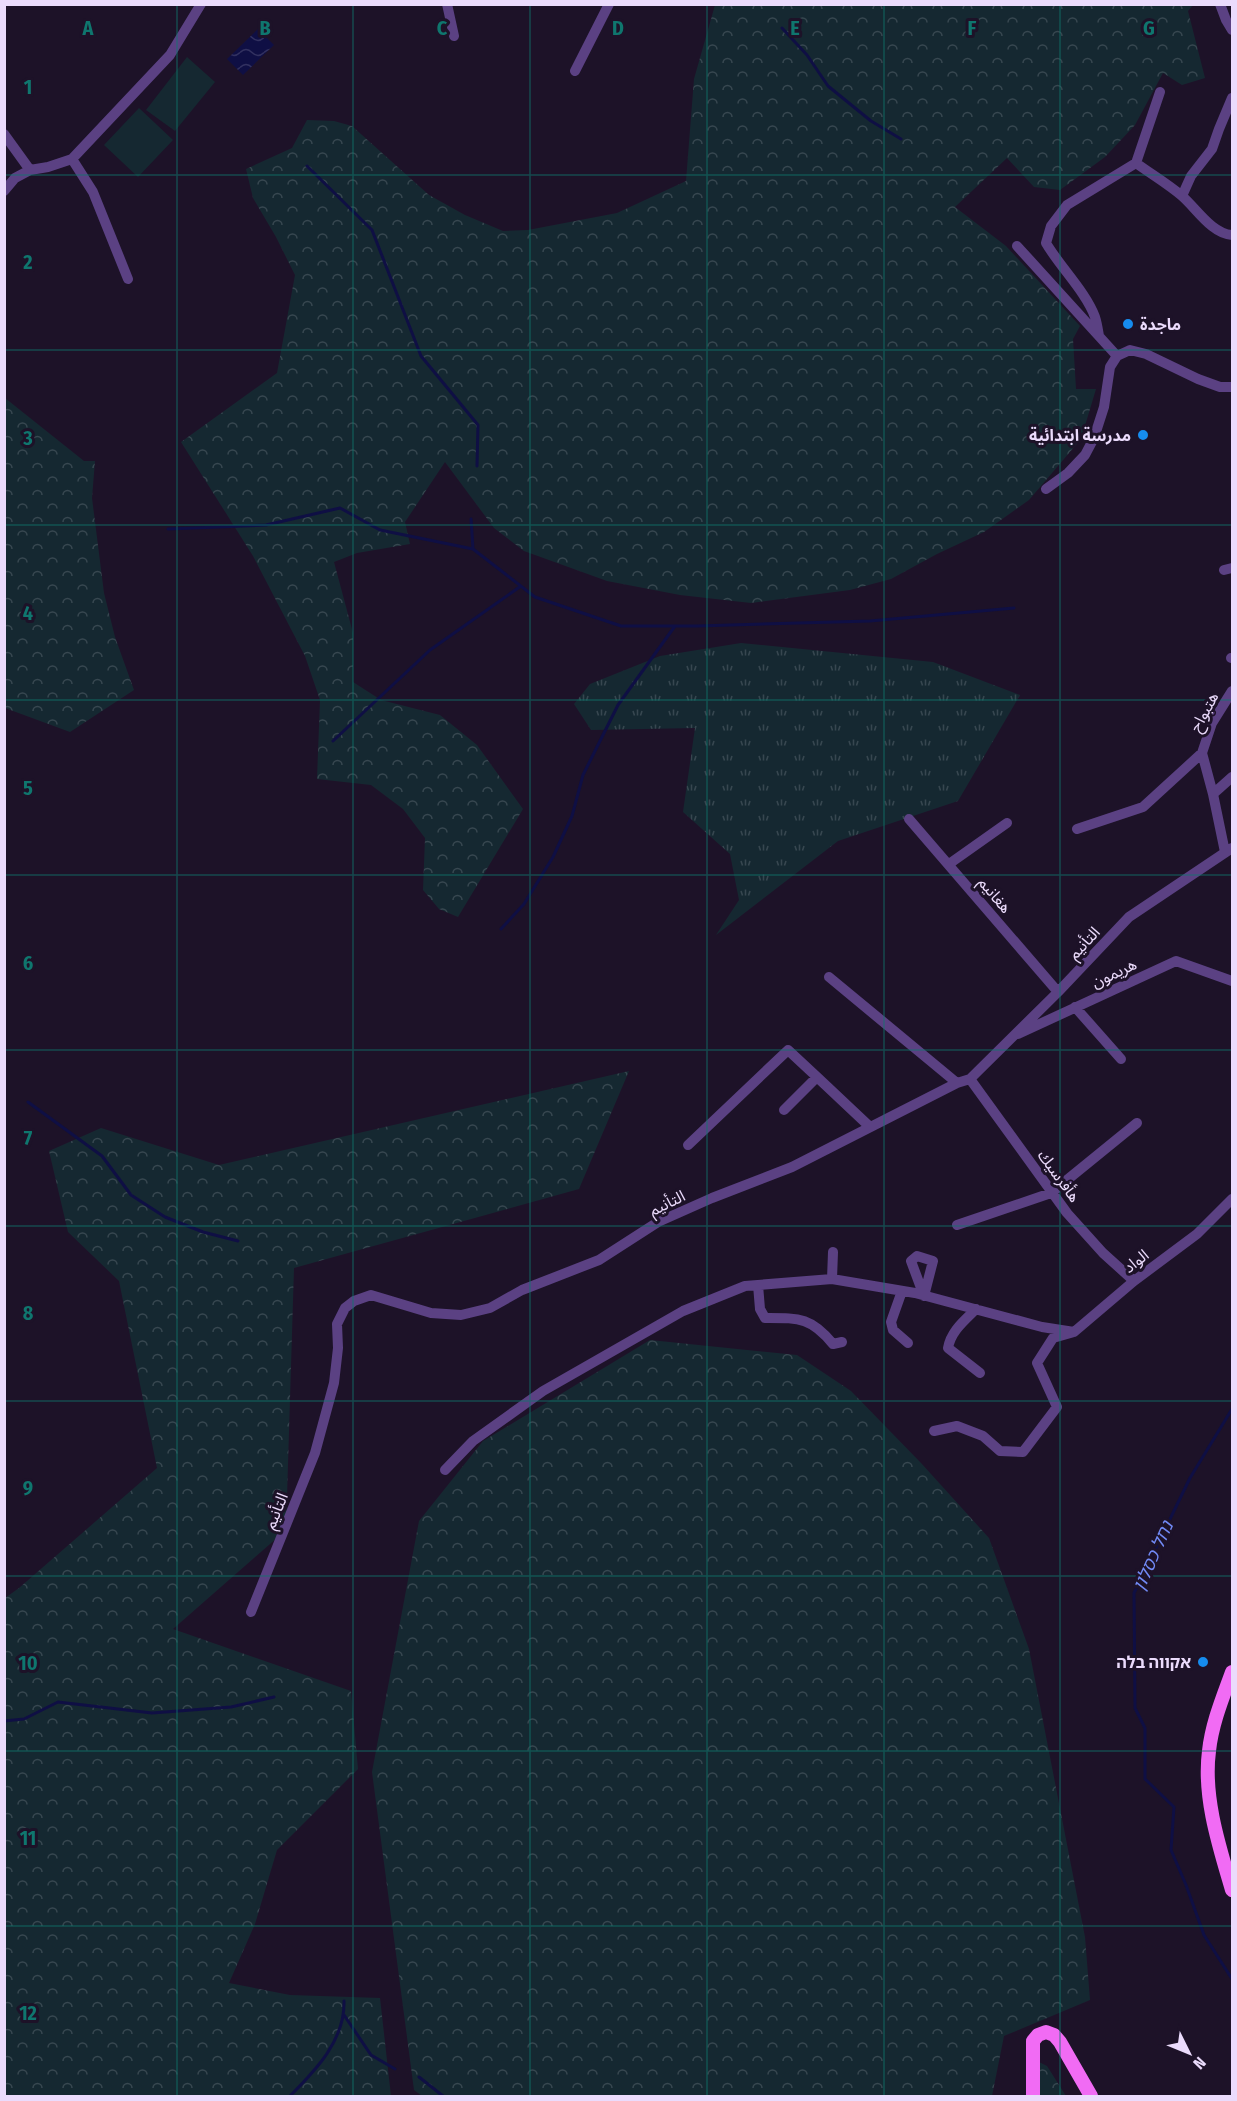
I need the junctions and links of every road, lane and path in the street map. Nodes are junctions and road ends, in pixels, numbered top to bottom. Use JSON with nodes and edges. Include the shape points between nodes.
{"nodes":[{"id":1,"x":201,"y":4,"type":"edge"},
{"id":2,"x":447,"y":4,"type":"edge"},
{"id":3,"x":609,"y":4,"type":"edge"},
{"id":4,"x":1220,"y":4,"type":"edge"},
{"id":5,"x":1233,"y":30,"type":"edge"},
{"id":6,"x":454,"y":36,"type":"dead end"},
{"id":7,"x":575,"y":71,"type":"dead end"},
{"id":8,"x":1160,"y":92,"type":"dead end"},
{"id":9,"x":1233,"y":98,"type":"edge"},
{"id":10,"x":4,"y":134,"type":"edge"},
{"id":11,"x":72,"y":159,"type":"junction"},
{"id":12,"x":1136,"y":163,"type":"junction"},
{"id":13,"x":30,"y":170,"type":"junction"},
{"id":14,"x":10,"y":177,"type":"edge"},
{"id":15,"x":4,"y":191,"type":"edge"},
{"id":16,"x":1182,"y":196,"type":"junction"},
{"id":17,"x":1233,"y":235,"type":"edge"},
{"id":18,"x":1017,"y":246,"type":"dead end"},
{"id":19,"x":128,"y":279,"type":"dead end"},
{"id":20,"x":1098,"y":336,"type":"junction"},
{"id":21,"x":1117,"y":356,"type":"junction"},
{"id":22,"x":1233,"y":387,"type":"edge"},
{"id":23,"x":1046,"y":489,"type":"dead end"},
{"id":24,"x":1233,"y":691,"type":"edge"},
{"id":25,"x":1202,"y":753,"type":"junction"},
{"id":26,"x":1233,"y":777,"type":"edge"},
{"id":27,"x":1213,"y":794,"type":"junction"},
{"id":28,"x":909,"y":819,"type":"dead end"},
{"id":29,"x":1007,"y":823,"type":"dead end"},
{"id":30,"x":1077,"y":830,"type":"dead end"},
{"id":31,"x":1229,"y":850,"type":"edge"},
{"id":32,"x":949,"y":864,"type":"junction"},
{"id":33,"x":829,"y":976,"type":"dead end"},
{"id":34,"x":1233,"y":981,"type":"edge"},
{"id":35,"x":1058,"y":992,"type":"junction"},
{"id":36,"x":1075,"y":1007,"type":"junction"},
{"id":37,"x":1011,"y":1037,"type":"junction"},
{"id":38,"x":1121,"y":1059,"type":"dead end"},
{"id":39,"x":817,"y":1077,"type":"junction"},
{"id":40,"x":970,"y":1079,"type":"junction"},
{"id":41,"x":957,"y":1083,"type":"junction"},
{"id":42,"x":784,"y":1110,"type":"dead end"},
{"id":43,"x":1137,"y":1122,"type":"dead end"},
{"id":44,"x":868,"y":1126,"type":"junction"},
{"id":45,"x":688,"y":1145,"type":"dead end"},
{"id":46,"x":1051,"y":1193,"type":"junction"},
{"id":47,"x":1233,"y":1199,"type":"edge"},
{"id":48,"x":957,"y":1225,"type":"dead end"},
{"id":49,"x":833,"y":1252,"type":"dead end"},
{"id":50,"x":832,"y":1279,"type":"junction"},
{"id":51,"x":1134,"y":1281,"type":"junction"},
{"id":52,"x":758,"y":1285,"type":"junction"},
{"id":53,"x":903,"y":1291,"type":"junction"},
{"id":54,"x":976,"y":1309,"type":"junction"},
{"id":55,"x":1074,"y":1332,"type":"junction"},
{"id":56,"x":842,"y":1342,"type":"dead end"},
{"id":57,"x":908,"y":1343,"type":"dead end"},
{"id":58,"x":980,"y":1373,"type":"dead end"},
{"id":59,"x":934,"y":1431,"type":"dead end"},
{"id":60,"x":445,"y":1470,"type":"dead end"},
{"id":61,"x":251,"y":1612,"type":"dead end"},
{"id":62,"x":1233,"y":1671,"type":"edge"},
{"id":63,"x":1233,"y":1890,"type":"edge"},
{"id":64,"x":1033,"y":2097,"type":"edge"},
{"id":65,"x":1091,"y":2097,"type":"edge"}],
"edges":[{"from":1,"to":11,"type":"street","via":[[170,55]]},
{"from":2,"to":6,"type":"street"},
{"from":3,"to":7,"type":"street"},
{"from":4,"to":5,"type":"street"},
{"from":8,"to":12,"type":"street"},
{"from":9,"to":16,"type":"street","via":[[1212,149],[1191,176]]},
{"from":10,"to":13,"type":"street"},
{"from":11,"to":13,"type":"street"},
{"from":11,"to":19,"type":"street","via":[[93,192]]},
{"from":12,"to":16,"type":"street"},
{"from":12,"to":20,"type":"street","via":[[1067,205],[1051,226],[1046,243],[1096,318]]},
{"from":13,"to":14,"type":"street"},
{"from":14,"to":15,"type":"street"},
{"from":16,"to":17,"type":"street","via":[[1222,233]]},
{"from":18,"to":20,"type":"street"},
{"from":20,"to":21,"type":"street"},
{"from":21,"to":22,"type":"street","via":[[1130,350],[1146,354],[1198,379]]},
{"from":21,"to":23,"type":"street","via":[[1110,367],[1104,407],[1085,455]]},
{"from":24,"to":25,"type":"street","name":"هتبواح","via":[[1212,723]]},
{"from":25,"to":27,"type":"street","name":"هتبواح"},
{"from":25,"to":30,"type":"street","via":[[1143,807]]},
{"from":26,"to":27,"type":"street"},
{"from":27,"to":31,"type":"street","name":"هتبواح"},
{"from":28,"to":32,"type":"street","name":"هغانيم"},
{"from":29,"to":32,"type":"street"},
{"from":31,"to":35,"type":"street","name":"التأنيم","via":[[1129,917]]},
{"from":32,"to":35,"type":"street","name":"هغانيم"},
{"from":33,"to":41,"type":"street"},
{"from":34,"to":36,"type":"street","name":"هريمون","via":[[1176,961]]},
{"from":35,"to":37,"type":"street","name":"التأنيم"},
{"from":36,"to":37,"type":"street","name":"هريمون"},
{"from":36,"to":38,"type":"street"},
{"from":37,"to":40,"type":"street","name":"التأنيم"},
{"from":39,"to":42,"type":"street"},
{"from":39,"to":44,"type":"street"},
{"from":39,"to":45,"type":"street","via":[[788,1050]]},
{"from":40,"to":41,"type":"street","name":"التأنيم"},
{"from":40,"to":46,"type":"street","name":"هأفرسيك"},
{"from":41,"to":44,"type":"street","name":"التأنيم"},
{"from":43,"to":46,"type":"street"},
{"from":44,"to":61,"type":"street","name":"التأنيم","via":[[792,1167],[658,1222],[599,1260],[522,1290],[490,1308],[461,1315],[431,1313],[371,1295],[345,1308],[337,1324],[334,1383],[315,1453]]},
{"from":46,"to":48,"type":"street"},
{"from":46,"to":51,"type":"street","name":"هأفرسيك","via":[[1103,1253]]},
{"from":47,"to":51,"type":"street","name":"الواد","via":[[1197,1234]]},
{"from":49,"to":50,"type":"street"},
{"from":50,"to":52,"type":"street"},
{"from":50,"to":53,"type":"street"},
{"from":51,"to":55,"type":"street","name":"الواد"},
{"from":52,"to":56,"type":"street","via":[[760,1309],[765,1318],[800,1319],[814,1324],[833,1344]]},
{"from":52,"to":60,"type":"street","via":[[745,1286],[682,1311],[543,1392],[473,1441]]},
{"from":53,"to":54,"type":"street"},
{"from":53,"to":57,"type":"street","via":[[891,1322],[893,1330]]},
{"from":54,"to":55,"type":"street"},
{"from":54,"to":58,"type":"street","via":[[959,1325],[948,1348]]},
{"from":55,"to":59,"type":"street","name":"الواد","via":[[1053,1338],[1038,1364],[1057,1407],[1023,1452],[1000,1451],[983,1436],[957,1426]]},
{"from":62,"to":63,"type":"main road","via":[[1212,1731],[1208,1771],[1220,1847]]},
{"from":64,"to":65,"type":"main road","via":[[1033,2041],[1046,2032],[1060,2042]]}]}
